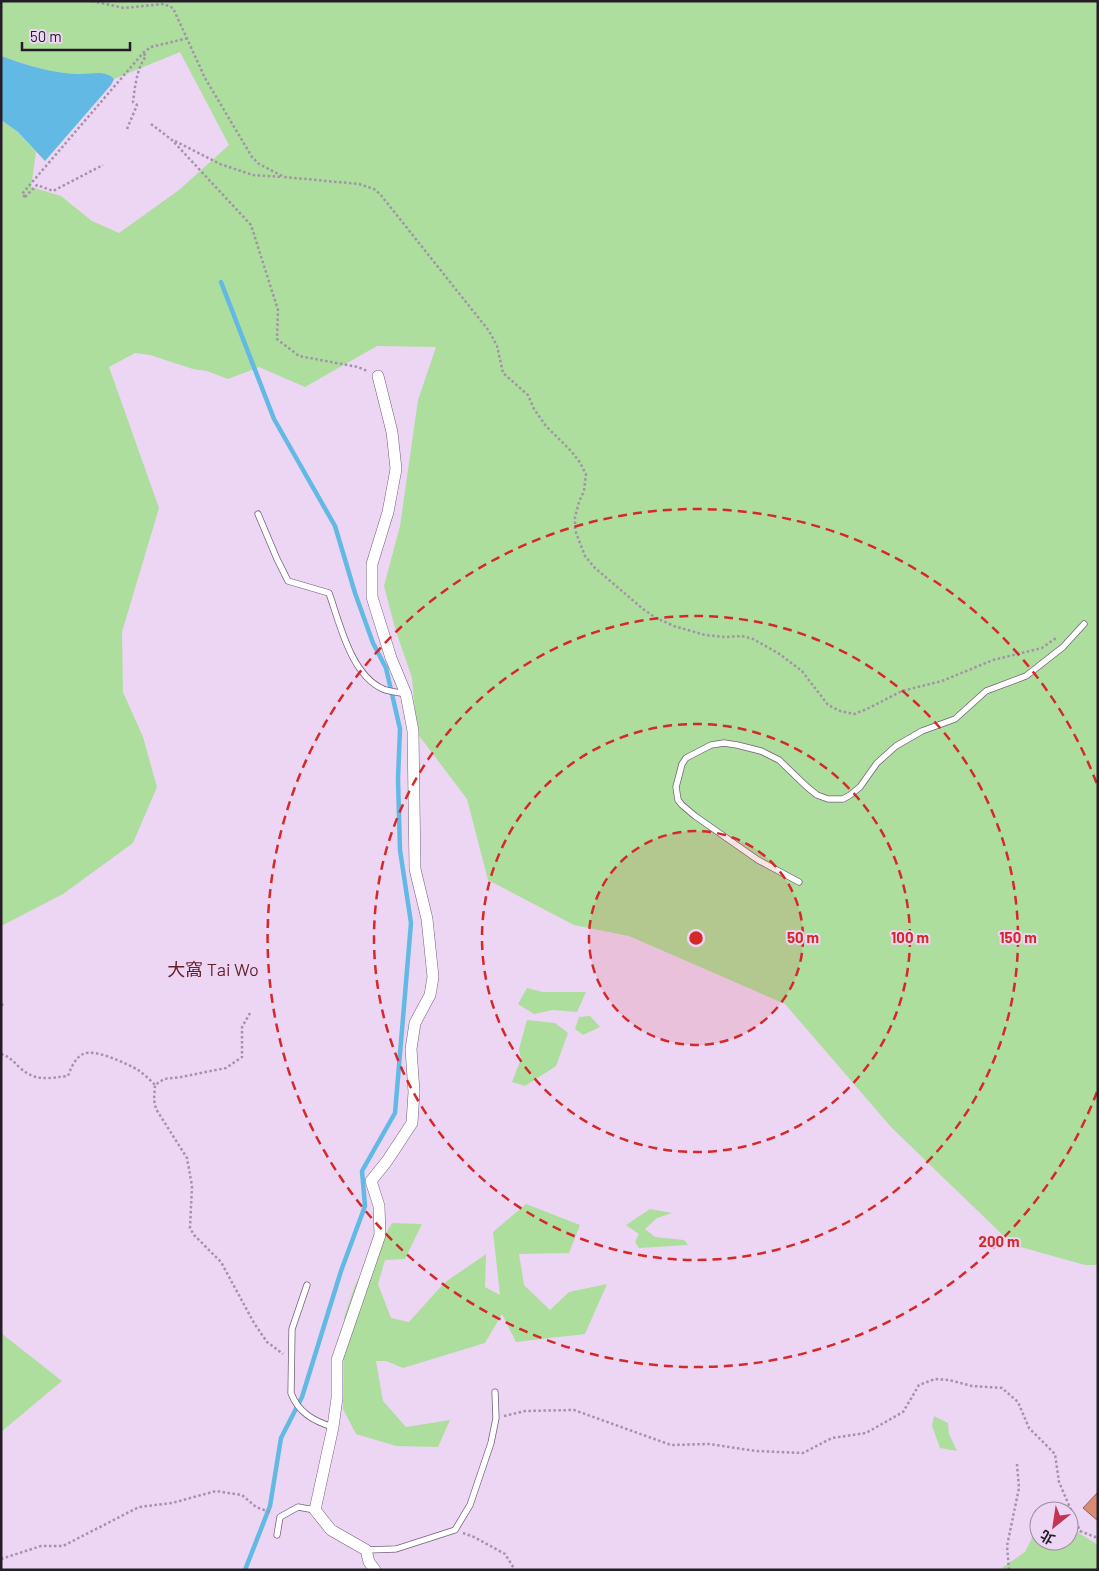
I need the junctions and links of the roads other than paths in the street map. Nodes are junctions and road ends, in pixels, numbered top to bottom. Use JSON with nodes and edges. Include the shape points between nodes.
{"nodes":[{"id":1,"x":378,"y":376,"type":"road end"},
{"id":2,"x":258,"y":514,"type":"dead end"},
{"id":3,"x":1084,"y":624,"type":"dead end"},
{"id":4,"x":406,"y":694,"type":"junction"},
{"id":5,"x":799,"y":882,"type":"dead end"},
{"id":6,"x":307,"y":1285,"type":"dead end"},
{"id":7,"x":495,"y":1392,"type":"dead end"},
{"id":8,"x":333,"y":1427,"type":"junction"},
{"id":9,"x":315,"y":1510,"type":"junction"},
{"id":10,"x":277,"y":1535,"type":"dead end"},
{"id":11,"x":366,"y":1550,"type":"junction"},
{"id":12,"x":375,"y":1570,"type":"edge"}],
"edges":[{"from":1,"to":4,"type":"street","via":[[392,432],[396,469],[388,512],[372,564],[372,596]]},
{"from":2,"to":4,"type":"lane","via":[[288,581],[329,593],[352,658],[366,678],[384,689]]},
{"from":3,"to":5,"type":"lane","via":[[1063,648],[1026,676],[986,691],[955,719],[896,746],[877,763],[860,787],[843,799],[817,795],[780,760],[737,745],[711,745],[686,758],[676,786],[678,800],[684,807],[758,860]]},
{"from":4,"to":8,"type":"street","via":[[412,731],[415,869],[427,919],[433,977],[430,995],[415,1023],[411,1049],[412,1123],[371,1181],[379,1206],[380,1235],[337,1360]]},
{"from":6,"to":8,"type":"lane","via":[[292,1329],[291,1393],[305,1414]]},
{"from":7,"to":11,"type":"lane","via":[[496,1418],[491,1443],[470,1505],[454,1530],[396,1549]]},
{"from":8,"to":9,"type":"street"},
{"from":9,"to":10,"type":"lane","via":[[298,1507],[280,1517]]},
{"from":9,"to":11,"type":"street","via":[[331,1530]]},
{"from":11,"to":12,"type":"street"}]}
